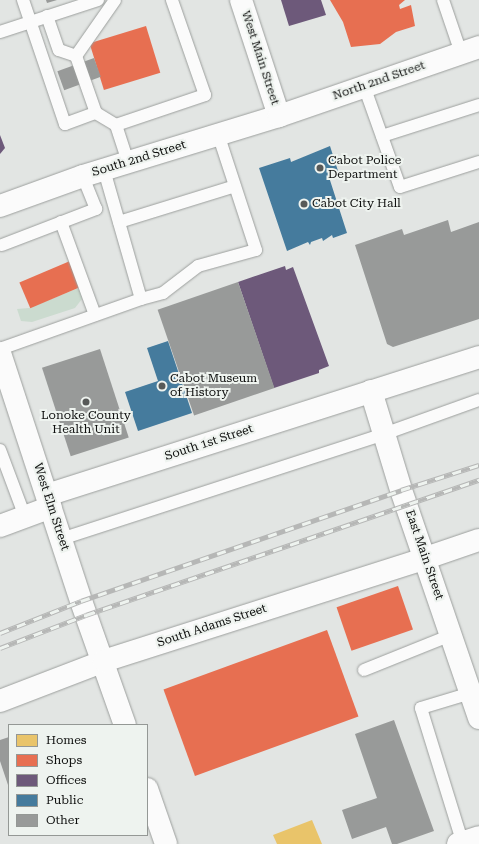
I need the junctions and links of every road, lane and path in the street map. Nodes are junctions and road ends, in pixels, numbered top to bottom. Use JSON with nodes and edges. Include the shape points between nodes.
{"nodes":[{"id":1,"x":23,"y":0,"type":"edge"},
{"id":2,"x":98,"y":0,"type":"edge"},
{"id":3,"x":115,"y":0,"type":"edge"},
{"id":4,"x":172,"y":0,"type":"edge"},
{"id":5,"x":241,"y":0,"type":"edge"},
{"id":6,"x":443,"y":0,"type":"edge"},
{"id":7,"x":47,"y":16,"type":"junction"},
{"id":8,"x":30,"y":22,"type":"junction"},
{"id":9,"x":0,"y":32,"type":"edge"},
{"id":10,"x":470,"y":50,"type":"edge"},
{"id":11,"x":76,"y":56,"type":"junction"},
{"id":12,"x":364,"y":86,"type":"junction"},
{"id":13,"x":479,"y":105,"type":"edge"},
{"id":14,"x":96,"y":114,"type":"junction"},
{"id":15,"x":279,"y":116,"type":"junction"},
{"id":16,"x":116,"y":125,"type":"junction"},
{"id":17,"x":218,"y":134,"type":"junction"},
{"id":18,"x":382,"y":136,"type":"junction"},
{"id":19,"x":128,"y":162,"type":"junction"},
{"id":20,"x":479,"y":162,"type":"edge"},
{"id":21,"x":104,"y":170,"type":"junction"},
{"id":22,"x":83,"y":176,"type":"junction"},
{"id":23,"x":235,"y":186,"type":"junction"},
{"id":24,"x":0,"y":206,"type":"edge"},
{"id":25,"x":61,"y":222,"type":"junction"},
{"id":26,"x":119,"y":222,"type":"junction"},
{"id":27,"x":2,"y":245,"type":"dead end"},
{"id":28,"x":141,"y":299,"type":"junction"},
{"id":29,"x":95,"y":315,"type":"junction"},
{"id":30,"x":0,"y":348,"type":"edge"},
{"id":31,"x":0,"y":353,"type":"edge"},
{"id":32,"x":479,"y":357,"type":"edge"},
{"id":33,"x":371,"y":391,"type":"junction"},
{"id":34,"x":479,"y":400,"type":"edge"},
{"id":35,"x":384,"y":434,"type":"junction"},
{"id":36,"x":0,"y":450,"type":"edge"},
{"id":37,"x":49,"y":501,"type":"junction"},
{"id":38,"x":25,"y":517,"type":"junction"},
{"id":39,"x":0,"y":526,"type":"edge"},
{"id":40,"x":61,"y":539,"type":"junction"},
{"id":41,"x":479,"y":540,"type":"edge"},
{"id":42,"x":426,"y":558,"type":"junction"},
{"id":43,"x":451,"y":635,"type":"junction"},
{"id":44,"x":104,"y":661,"type":"junction"},
{"id":45,"x":364,"y":670,"type":"dead end"},
{"id":46,"x":471,"y":693,"type":"junction"},
{"id":47,"x":0,"y":701,"type":"edge"},
{"id":48,"x":479,"y":718,"type":"edge"},
{"id":49,"x":125,"y":724,"type":"edge"},
{"id":50,"x":148,"y":792,"type":"edge"},
{"id":51,"x":466,"y":842,"type":"edge"},
{"id":52,"x":166,"y":844,"type":"edge"}],
"edges":[{"from":1,"to":8,"type":"lane"},
{"from":2,"to":7,"type":"lane"},
{"from":3,"to":11,"type":"lane"},
{"from":4,"to":16,"type":"lane","via":[[205,95]]},
{"from":5,"to":15,"type":"street","name":"West Main Street"},
{"from":6,"to":10,"type":"lane"},
{"from":7,"to":8,"type":"lane"},
{"from":7,"to":11,"type":"lane","via":[[58,50]]},
{"from":8,"to":9,"type":"lane"},
{"from":8,"to":14,"type":"lane","via":[[65,124]]},
{"from":10,"to":12,"type":"street","name":"North 2nd Street"},
{"from":11,"to":14,"type":"lane"},
{"from":12,"to":15,"type":"street","name":"North 2nd Street"},
{"from":12,"to":18,"type":"lane"},
{"from":13,"to":18,"type":"lane"},
{"from":14,"to":16,"type":"lane"},
{"from":15,"to":17,"type":"street","name":"South 2nd Street"},
{"from":16,"to":19,"type":"lane"},
{"from":17,"to":19,"type":"street","name":"South 2nd Street"},
{"from":17,"to":23,"type":"lane"},
{"from":18,"to":20,"type":"lane","via":[[400,187]]},
{"from":19,"to":21,"type":"street","name":"South 2nd Street"},
{"from":21,"to":22,"type":"street","name":"South 2nd Street"},
{"from":21,"to":26,"type":"lane"},
{"from":22,"to":24,"type":"street","name":"South 2nd Street"},
{"from":22,"to":25,"type":"lane","via":[[96,209]]},
{"from":23,"to":26,"type":"lane"},
{"from":23,"to":28,"type":"lane","via":[[256,250],[198,266],[163,293]]},
{"from":25,"to":27,"type":"lane"},
{"from":25,"to":29,"type":"lane"},
{"from":26,"to":28,"type":"lane"},
{"from":28,"to":29,"type":"lane"},
{"from":29,"to":30,"type":"lane"},
{"from":31,"to":37,"type":"street","name":"West Elm Street"},
{"from":32,"to":33,"type":"street","name":"South 1st Street"},
{"from":33,"to":35,"type":"street","name":"East Main Street"},
{"from":33,"to":37,"type":"street","name":"South 1st Street"},
{"from":34,"to":35,"type":"lane"},
{"from":35,"to":40,"type":"lane"},
{"from":35,"to":42,"type":"street","name":"East Main Street"},
{"from":36,"to":38,"type":"lane"},
{"from":37,"to":38,"type":"street","name":"South 1st Street"},
{"from":37,"to":40,"type":"street","name":"West Elm Street"},
{"from":38,"to":39,"type":"street","name":"South 1st Street"},
{"from":40,"to":44,"type":"street","name":"West Elm Street","via":[[81,602]]},
{"from":41,"to":42,"type":"street","name":"South Adams Street"},
{"from":42,"to":43,"type":"street","name":"East Main Street"},
{"from":42,"to":44,"type":"street","name":"South Adams Street"},
{"from":43,"to":45,"type":"lane"},
{"from":43,"to":46,"type":"street","name":"East Main Street"},
{"from":44,"to":47,"type":"street","name":"South Adams Street"},
{"from":44,"to":49,"type":"street","name":"West Elm Street"},
{"from":46,"to":48,"type":"street","name":"East Main Street"},
{"from":46,"to":51,"type":"lane","via":[[421,708]]},
{"from":50,"to":52,"type":"street"}]}
